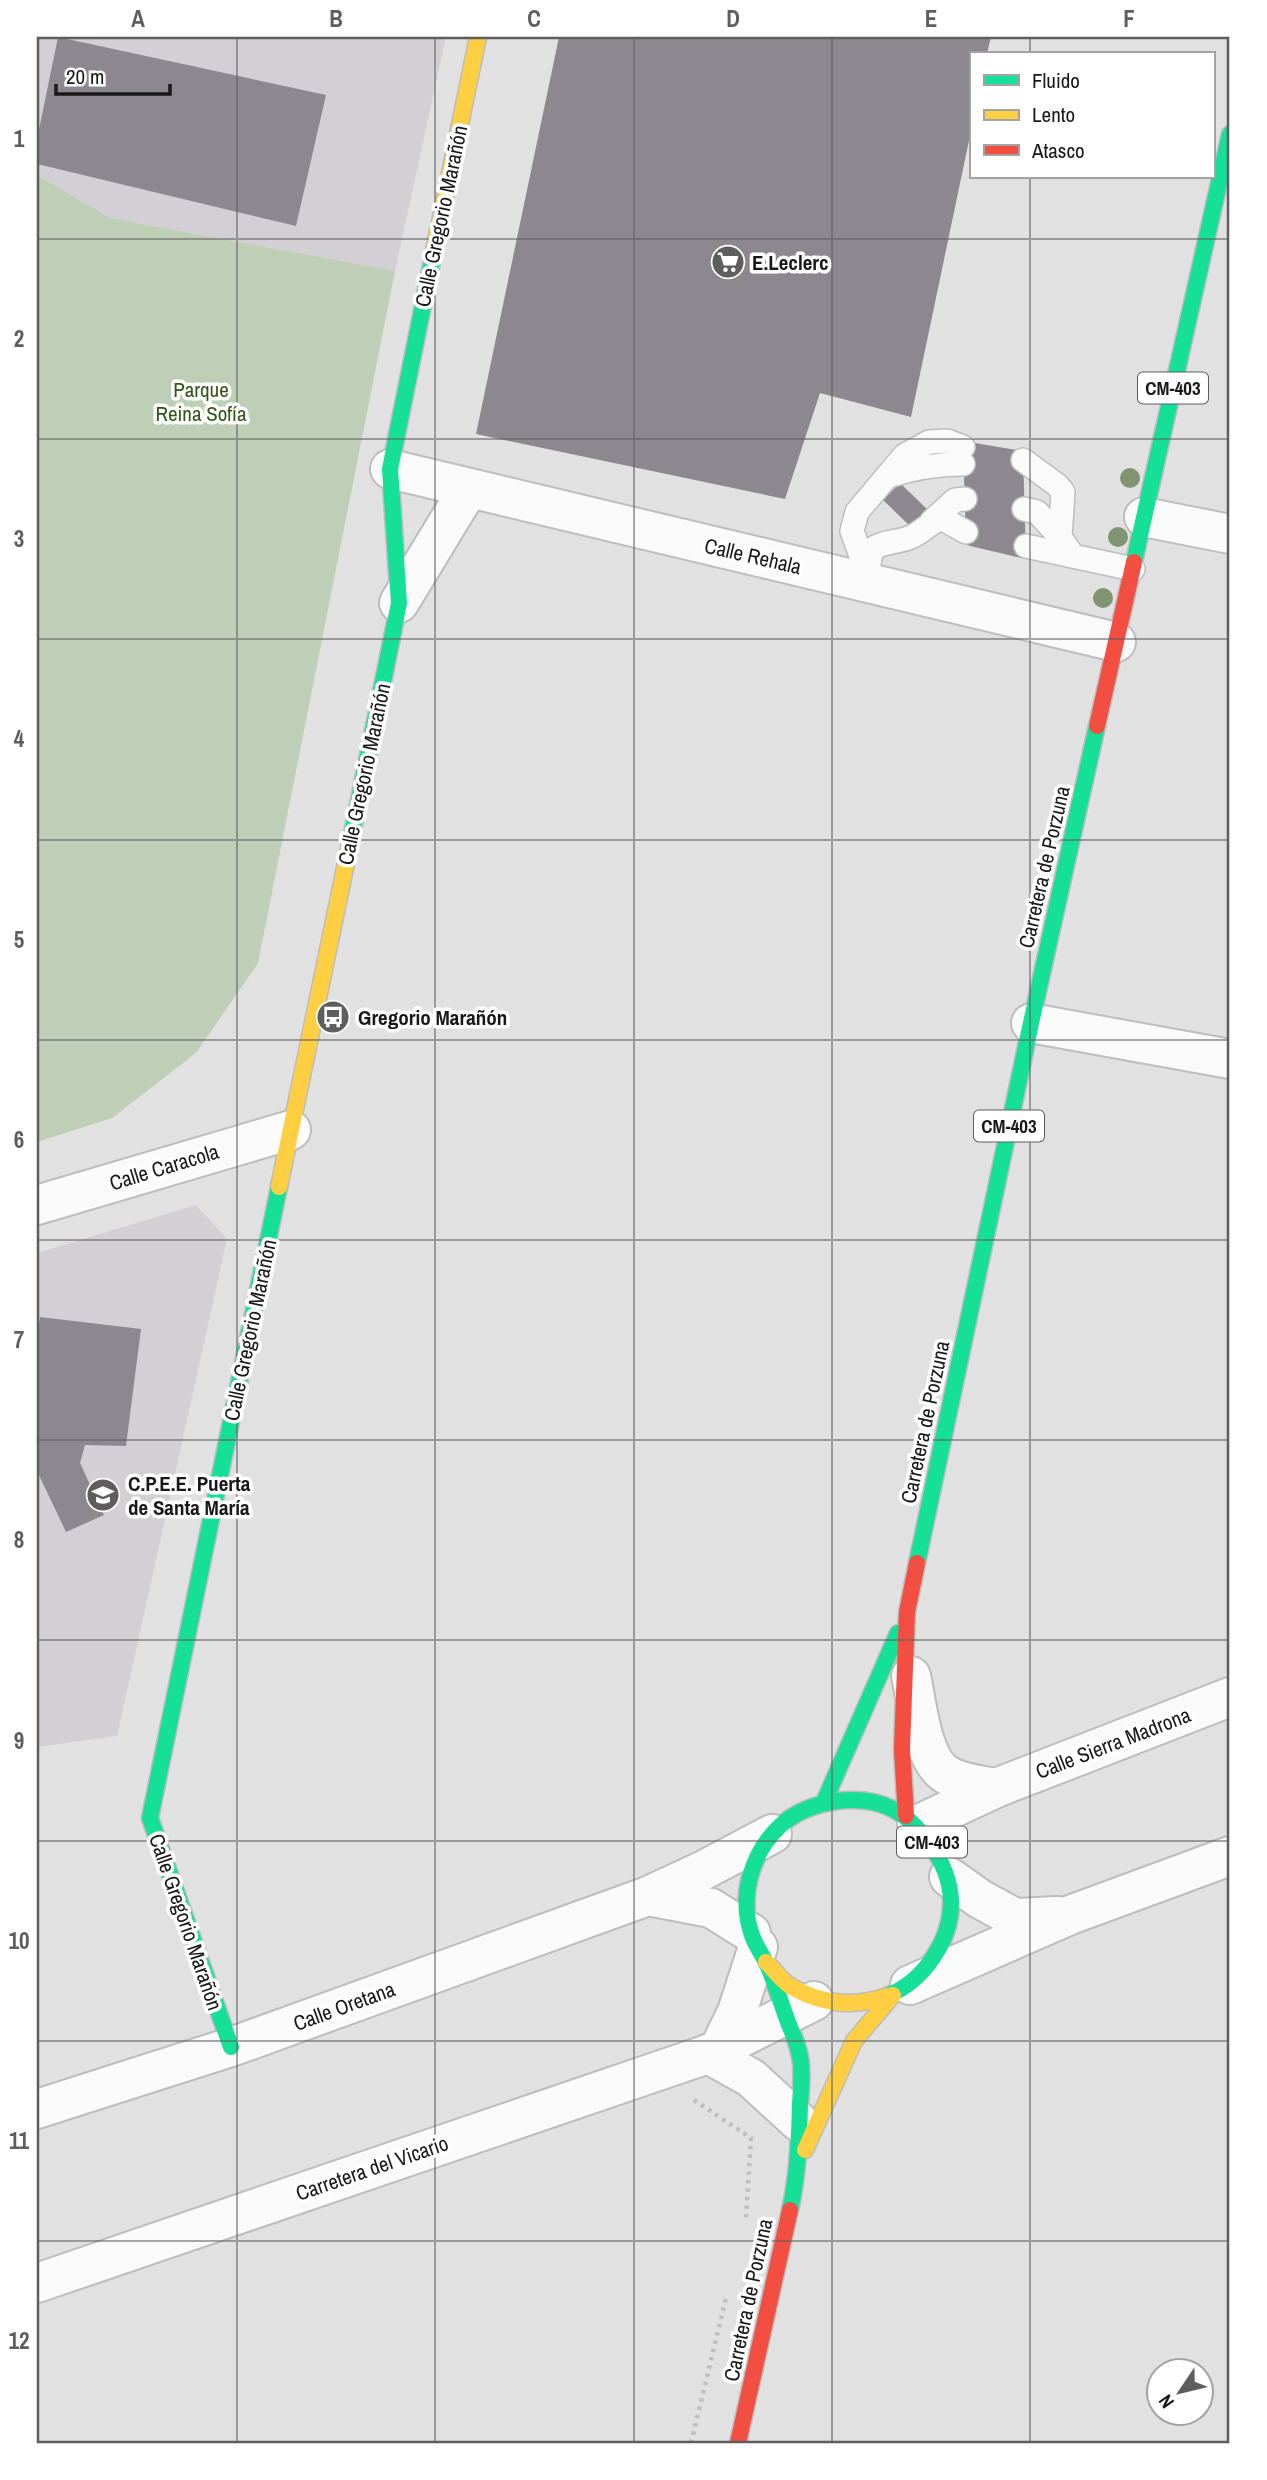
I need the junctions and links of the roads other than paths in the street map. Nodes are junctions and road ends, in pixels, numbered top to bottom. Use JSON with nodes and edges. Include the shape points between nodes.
{"nodes":[{"id":1,"x":478,"y":37,"type":"edge"},
{"id":2,"x":1230,"y":134,"type":"edge"},
{"id":3,"x":963,"y":456,"type":"dead end"},
{"id":4,"x":390,"y":469,"type":"junction"},
{"id":5,"x":1030,"y":469,"type":"dead end"},
{"id":6,"x":469,"y":488,"type":"junction"},
{"id":7,"x":965,"y":499,"type":"dead end"},
{"id":8,"x":1024,"y":509,"type":"dead end"},
{"id":9,"x":1144,"y":517,"type":"junction"},
{"id":10,"x":932,"y":522,"type":"junction"},
{"id":11,"x":966,"y":532,"type":"dead end"},
{"id":12,"x":1230,"y":534,"type":"edge"},
{"id":13,"x":1026,"y":546,"type":"dead end"},
{"id":14,"x":1066,"y":547,"type":"junction"},
{"id":15,"x":1133,"y":569,"type":"junction"},
{"id":16,"x":870,"y":579,"type":"junction"},
{"id":17,"x":399,"y":603,"type":"junction"},
{"id":18,"x":1116,"y":642,"type":"junction"},
{"id":19,"x":1031,"y":1023,"type":"junction"},
{"id":20,"x":1230,"y":1059,"type":"edge"},
{"id":21,"x":291,"y":1129,"type":"junction"},
{"id":22,"x":37,"y":1205,"type":"edge"},
{"id":23,"x":906,"y":1629,"type":"junction"},
{"id":24,"x":1230,"y":1697,"type":"edge"},
{"id":25,"x":996,"y":1788,"type":"junction"},
{"id":26,"x":824,"y":1802,"type":"junction"},
{"id":27,"x":912,"y":1821,"type":"junction"},
{"id":28,"x":772,"y":1834,"type":"junction"},
{"id":29,"x":1230,"y":1856,"type":"edge"},
{"id":30,"x":949,"y":1877,"type":"junction"},
{"id":31,"x":648,"y":1896,"type":"junction"},
{"id":32,"x":1070,"y":1915,"type":"junction"},
{"id":33,"x":759,"y":1947,"type":"junction"},
{"id":34,"x":901,"y":1990,"type":"junction"},
{"id":35,"x":801,"y":2007,"type":"junction"},
{"id":36,"x":230,"y":2047,"type":"junction"},
{"id":37,"x":713,"y":2052,"type":"junction"},
{"id":38,"x":37,"y":2109,"type":"edge"},
{"id":39,"x":799,"y":2122,"type":"junction"},
{"id":40,"x":798,"y":2165,"type":"junction"},
{"id":41,"x":37,"y":2283,"type":"edge"},
{"id":42,"x":738,"y":2443,"type":"edge"}],
"edges":[{"from":1,"to":4,"type":"main road","name":"Calle Gregorio Marañón"},
{"from":2,"to":9,"type":"main road","name":"Carretera de Porzuna","number":"CM-403"},
{"from":3,"to":16,"type":"lane","via":[[947,441],[929,442],[905,455],[857,512],[852,531]]},
{"from":4,"to":6,"type":"street","name":"Calle Rehala"},
{"from":4,"to":17,"type":"main road","name":"Calle Gregorio Marañón"},
{"from":5,"to":14,"type":"lane","via":[[1063,492]]},
{"from":6,"to":16,"type":"street","name":"Calle Rehala"},
{"from":6,"to":17,"type":"street","name":"Calle Gregorio Marañón"},
{"from":7,"to":10,"type":"lane","via":[[955,500]]},
{"from":8,"to":14,"type":"lane","via":[[1037,512]]},
{"from":9,"to":12,"type":"street"},
{"from":9,"to":15,"type":"main road","name":"Carretera de Porzuna","number":"CM-403"},
{"from":10,"to":11,"type":"lane","via":[[941,518]]},
{"from":10,"to":16,"type":"lane","via":[[915,536],[872,549]]},
{"from":13,"to":14,"type":"lane"},
{"from":14,"to":15,"type":"lane"},
{"from":15,"to":18,"type":"main road","name":"Carretera de Porzuna","number":"CM-403"},
{"from":16,"to":18,"type":"street","name":"Calle Rehala"},
{"from":17,"to":21,"type":"main road","name":"Calle Gregorio Marañón"},
{"from":18,"to":19,"type":"main road","name":"Carretera de Porzuna","number":"CM-403"},
{"from":19,"to":20,"type":"street"},
{"from":19,"to":23,"type":"main road","name":"Carretera de Porzuna","number":"CM-403"},
{"from":21,"to":22,"type":"street","name":"Calle Caracola"},
{"from":21,"to":36,"type":"main road","name":"Calle Gregorio Marañón","via":[[150,1818]]},
{"from":23,"to":25,"type":"street","via":[[928,1751],[943,1772]]},
{"from":23,"to":26,"type":"main road","name":"Carretera de Porzuna","number":"CM-403"},
{"from":23,"to":27,"type":"main road","name":"Carretera de Porzuna","number":"CM-403","via":[[902,1749]]},
{"from":24,"to":25,"type":"street","name":"Calle Sierra Madrona"},
{"from":25,"to":27,"type":"street","name":"Calle Sierra Madrona"},
{"from":26,"to":27,"type":"main road","number":"CM-403","via":[[853,1799],[881,1804]]},
{"from":26,"to":28,"type":"main road","number":"CM-403","via":[[795,1814]]},
{"from":27,"to":30,"type":"main road","number":"CM-403","via":[[937,1849]]},
{"from":28,"to":31,"type":"street","name":"Calle Oretana"},
{"from":28,"to":33,"type":"main road","number":"CM-403","via":[[753,1864],[747,1898]]},
{"from":29,"to":32,"type":"street"},
{"from":30,"to":32,"type":"street","via":[[1015,1918]]},
{"from":30,"to":34,"type":"main road","number":"CM-403","via":[[952,1907],[945,1937],[932,1964]]},
{"from":31,"to":33,"type":"street","via":[[710,1909]]},
{"from":31,"to":36,"type":"street","name":"Calle Oretana"},
{"from":32,"to":34,"type":"street"},
{"from":33,"to":35,"type":"main road","name":"Carretera de Porzuna","number":"CM-403"},
{"from":33,"to":35,"type":"main road"},
{"from":33,"to":37,"type":"street","via":[[737,2012]]},
{"from":34,"to":35,"type":"main road","via":[[868,2003]]},
{"from":34,"to":40,"type":"main road","name":"Carretera de Porzuna","number":"CM-403","via":[[854,2041]]},
{"from":35,"to":37,"type":"street","name":"Carretera del Vicario"},
{"from":35,"to":39,"type":"main road","name":"Carretera de Porzuna","number":"CM-403"},
{"from":36,"to":38,"type":"street","name":"Calle Oretana"},
{"from":37,"to":39,"type":"street","via":[[751,2078]]},
{"from":37,"to":41,"type":"street","name":"Carretera del Vicario"},
{"from":39,"to":40,"type":"main road","name":"Carretera de Porzuna","number":"CM-403"},
{"from":40,"to":42,"type":"main road","name":"Carretera de Porzuna","number":"CM-403"}]}
